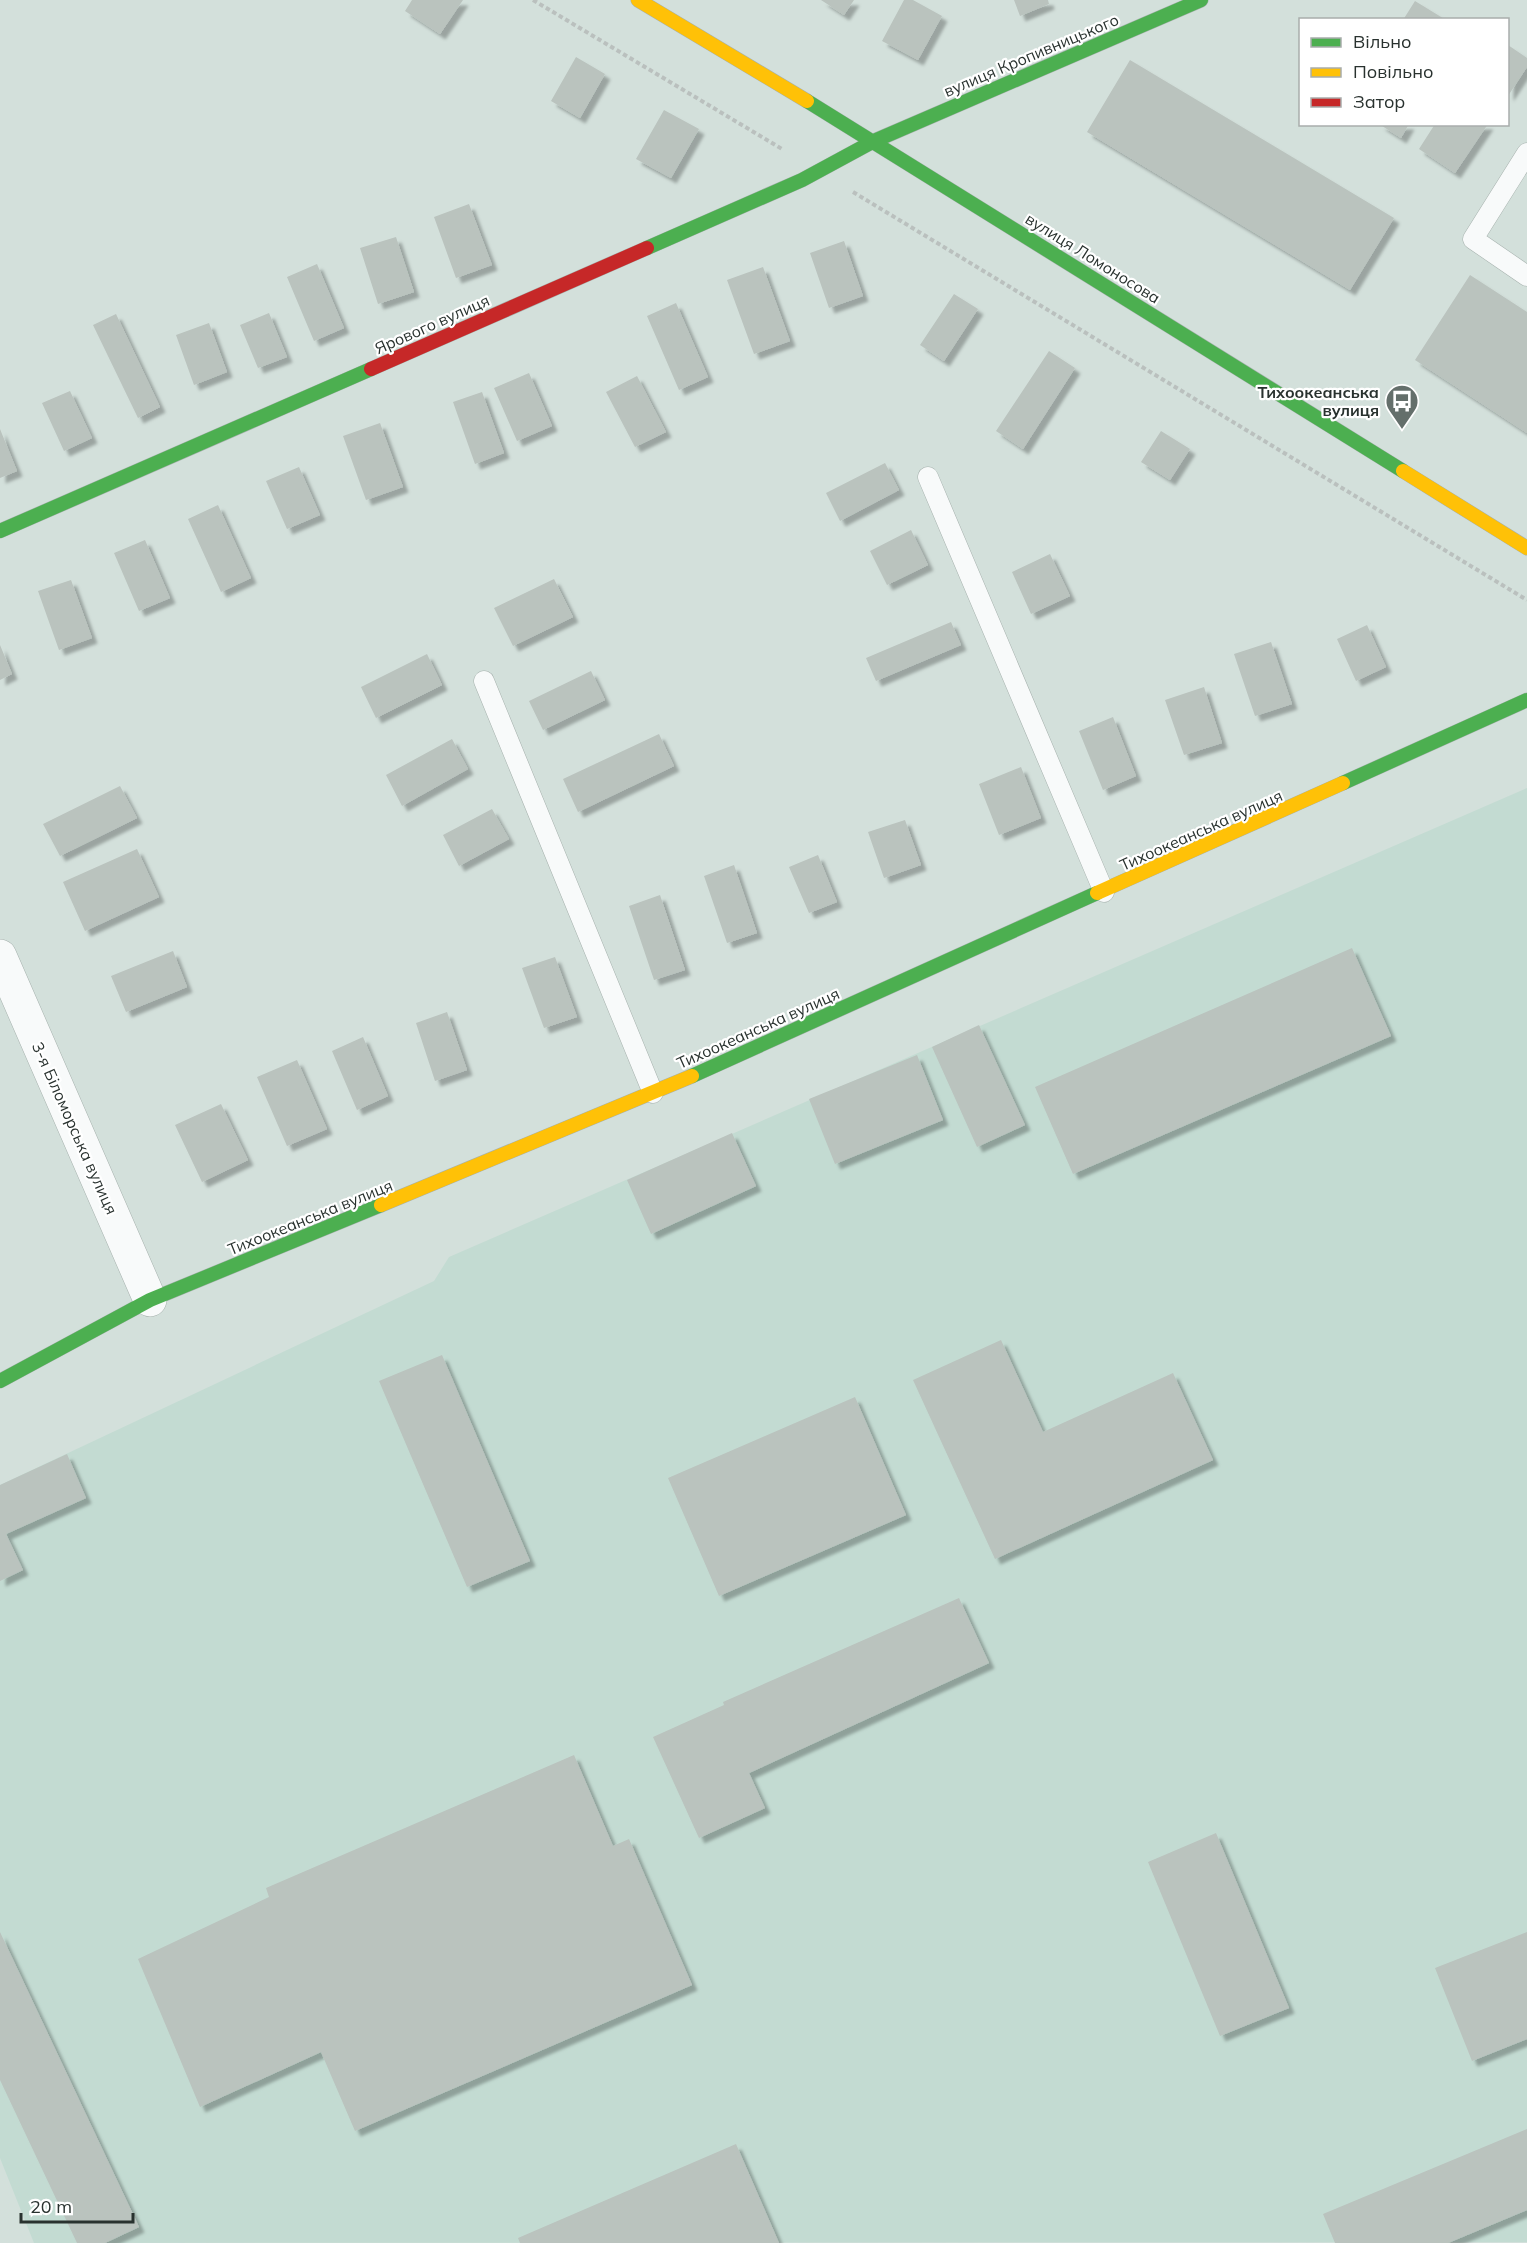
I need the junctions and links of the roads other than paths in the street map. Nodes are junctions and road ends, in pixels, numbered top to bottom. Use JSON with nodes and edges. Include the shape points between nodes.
{"nodes":[{"id":1,"x":638,"y":0,"type":"edge"},
{"id":2,"x":1201,"y":0,"type":"edge"},
{"id":3,"x":874,"y":141,"type":"junction"},
{"id":4,"x":1527,"y":153,"type":"edge"},
{"id":5,"x":1527,"y":276,"type":"edge"},
{"id":6,"x":928,"y":477,"type":"dead end"},
{"id":7,"x":0,"y":531,"type":"edge"},
{"id":8,"x":1527,"y":548,"type":"edge"},
{"id":9,"x":484,"y":681,"type":"dead end"},
{"id":10,"x":1527,"y":700,"type":"edge"},
{"id":11,"x":1104,"y":892,"type":"junction"},
{"id":12,"x":0,"y":956,"type":"edge"},
{"id":13,"x":653,"y":1093,"type":"junction"},
{"id":14,"x":150,"y":1300,"type":"junction"},
{"id":15,"x":0,"y":1381,"type":"edge"}],
"edges":[{"from":1,"to":3,"type":"street","name":"вулиця Ломоносова"},
{"from":2,"to":3,"type":"street","name":"вулиця Кропивницького"},
{"from":3,"to":7,"type":"street","name":"Ярового вулиця","via":[[802,180]]},
{"from":3,"to":8,"type":"street","name":"вулиця Ломоносова"},
{"from":4,"to":5,"type":"lane","via":[[1473,239]]},
{"from":6,"to":11,"type":"lane"},
{"from":9,"to":13,"type":"lane"},
{"from":10,"to":11,"type":"street","name":"Тихоокеанська вулиця"},
{"from":11,"to":13,"type":"street","name":"Тихоокеанська вулиця"},
{"from":12,"to":14,"type":"street","name":"3-я Біломорська вулиця"},
{"from":13,"to":14,"type":"street","name":"Тихоокеанська вулиця"},
{"from":14,"to":15,"type":"street","name":"Тихоокеанська вулиця"}]}
